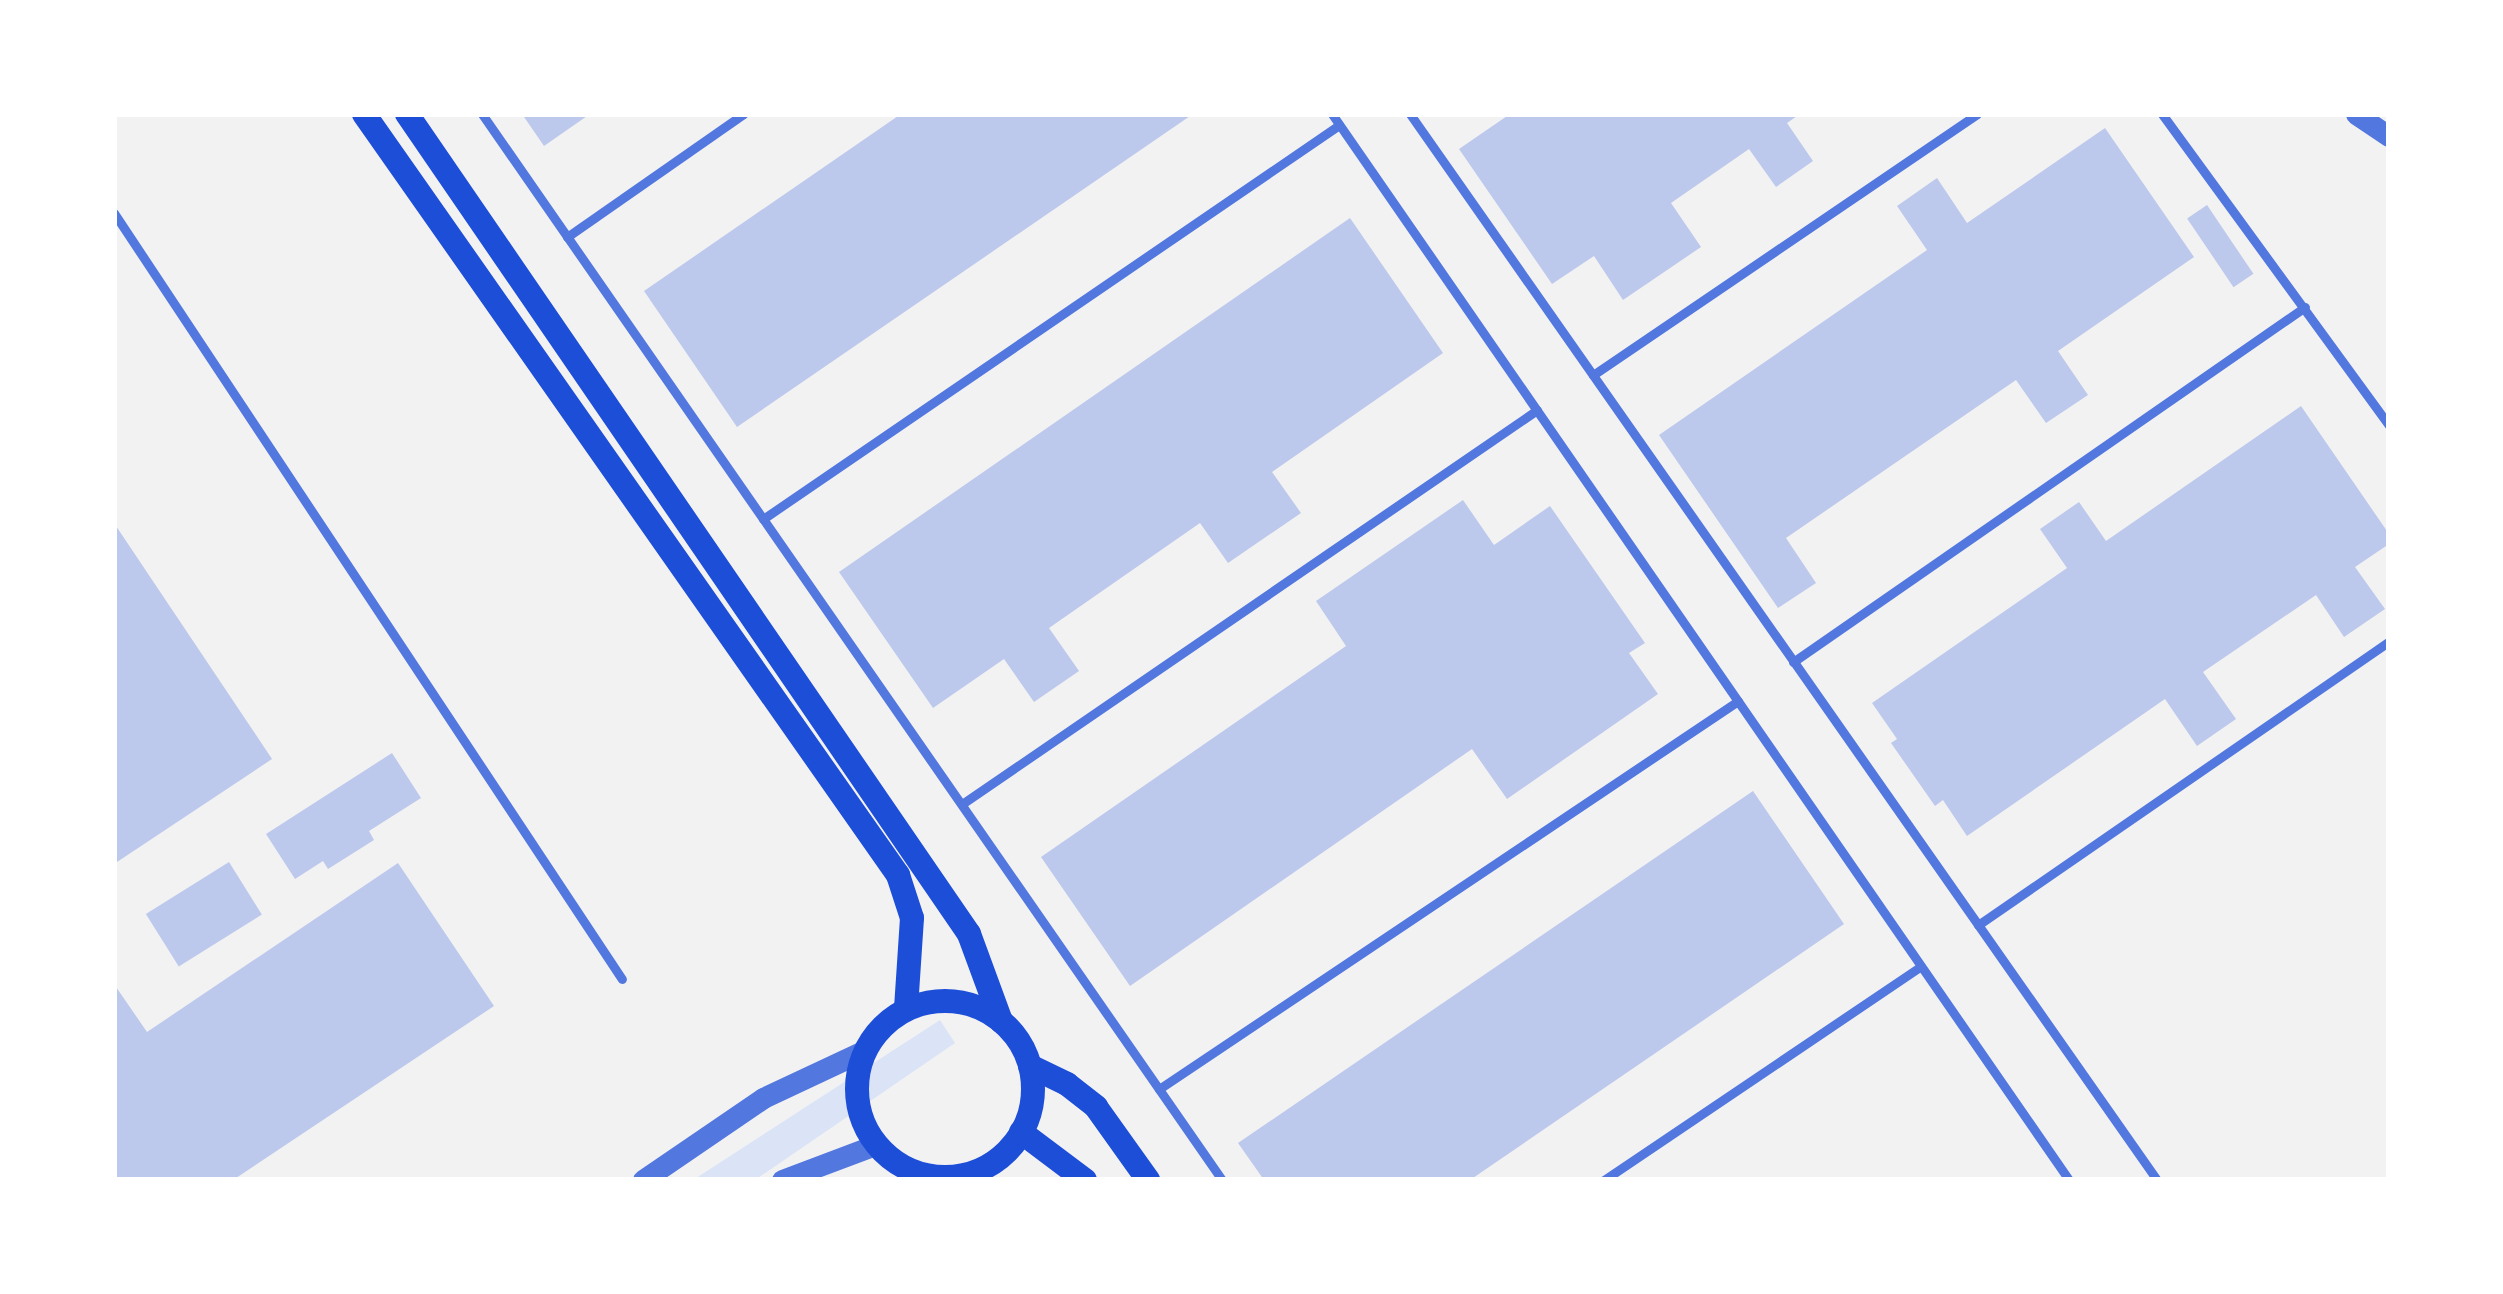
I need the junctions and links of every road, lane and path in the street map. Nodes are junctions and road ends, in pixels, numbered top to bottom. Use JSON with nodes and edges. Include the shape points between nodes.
{"nodes":[{"id":1,"x":364,"y":114,"type":"edge"},
{"id":2,"x":407,"y":114,"type":"edge"},
{"id":3,"x":482,"y":114,"type":"edge"},
{"id":4,"x":742,"y":114,"type":"edge"},
{"id":5,"x":1332,"y":114,"type":"edge"},
{"id":6,"x":1410,"y":114,"type":"edge"},
{"id":7,"x":1976,"y":114,"type":"edge"},
{"id":8,"x":2162,"y":114,"type":"edge"},
{"id":9,"x":2356,"y":114,"type":"edge"},
{"id":10,"x":1339,"y":125,"type":"junction"},
{"id":11,"x":2389,"y":136,"type":"edge"},
{"id":12,"x":114,"y":213,"type":"edge"},
{"id":13,"x":568,"y":237,"type":"junction"},
{"id":14,"x":2305,"y":307,"type":"junction"},
{"id":15,"x":1593,"y":375,"type":"junction"},
{"id":16,"x":1537,"y":410,"type":"junction"},
{"id":17,"x":2389,"y":424,"type":"edge"},
{"id":18,"x":763,"y":519,"type":"junction"},
{"id":19,"x":2389,"y":641,"type":"edge"},
{"id":20,"x":1792,"y":662,"type":"junction"},
{"id":21,"x":1738,"y":701,"type":"junction"},
{"id":22,"x":962,"y":805,"type":"junction"},
{"id":23,"x":1978,"y":925,"type":"junction"},
{"id":24,"x":1921,"y":967,"type":"junction"},
{"id":25,"x":622,"y":979,"type":"dead end"},
{"id":26,"x":907,"y":1009,"type":"junction"},
{"id":27,"x":1001,"y":1021,"type":"junction"},
{"id":28,"x":865,"y":1050,"type":"junction"},
{"id":29,"x":1030,"y":1066,"type":"junction"},
{"id":30,"x":1159,"y":1089,"type":"junction"},
{"id":31,"x":1021,"y":1132,"type":"junction"},
{"id":32,"x":875,"y":1144,"type":"junction"},
{"id":33,"x":946,"y":1179,"type":"edge"},
{"id":34,"x":643,"y":1180,"type":"edge"},
{"id":35,"x":782,"y":1180,"type":"edge"},
{"id":36,"x":1085,"y":1180,"type":"edge"},
{"id":37,"x":1148,"y":1180,"type":"edge"},
{"id":38,"x":1222,"y":1180,"type":"edge"},
{"id":39,"x":1604,"y":1180,"type":"edge"},
{"id":40,"x":2069,"y":1180,"type":"edge"},
{"id":41,"x":2157,"y":1180,"type":"edge"}],
"edges":[{"from":1,"to":26,"type":"main road","via":[[898,875],[911,918]]},
{"from":2,"to":27,"type":"main road","via":[[969,934]]},
{"from":3,"to":13,"type":"lane"},
{"from":4,"to":13,"type":"lane"},
{"from":5,"to":10,"type":"lane"},
{"from":6,"to":15,"type":"lane"},
{"from":7,"to":15,"type":"lane"},
{"from":8,"to":14,"type":"lane"},
{"from":9,"to":11,"type":"street"},
{"from":10,"to":16,"type":"lane"},
{"from":10,"to":18,"type":"lane"},
{"from":12,"to":25,"type":"lane"},
{"from":13,"to":18,"type":"lane"},
{"from":14,"to":17,"type":"lane"},
{"from":14,"to":20,"type":"lane"},
{"from":15,"to":20,"type":"lane"},
{"from":16,"to":21,"type":"lane"},
{"from":16,"to":22,"type":"lane"},
{"from":18,"to":22,"type":"lane"},
{"from":19,"to":23,"type":"lane"},
{"from":20,"to":23,"type":"lane"},
{"from":21,"to":24,"type":"lane"},
{"from":21,"to":30,"type":"lane"},
{"from":22,"to":30,"type":"lane"},
{"from":23,"to":41,"type":"lane"},
{"from":24,"to":39,"type":"lane"},
{"from":24,"to":40,"type":"lane"},
{"from":26,"to":27,"type":"main road","via":[[956,1001]]},
{"from":26,"to":28,"type":"main road"},
{"from":27,"to":29,"type":"main road"},
{"from":28,"to":32,"type":"main road","via":[[856,1099]]},
{"from":28,"to":34,"type":"street","via":[[763,1098]]},
{"from":29,"to":31,"type":"main road","via":[[1033,1093]]},
{"from":29,"to":37,"type":"main road","via":[[1096,1107]]},
{"from":30,"to":38,"type":"lane"},
{"from":31,"to":33,"type":"main road","via":[[996,1162]]},
{"from":31,"to":36,"type":"main road"},
{"from":32,"to":33,"type":"main road","via":[[919,1175]]},
{"from":32,"to":35,"type":"street"}]}
